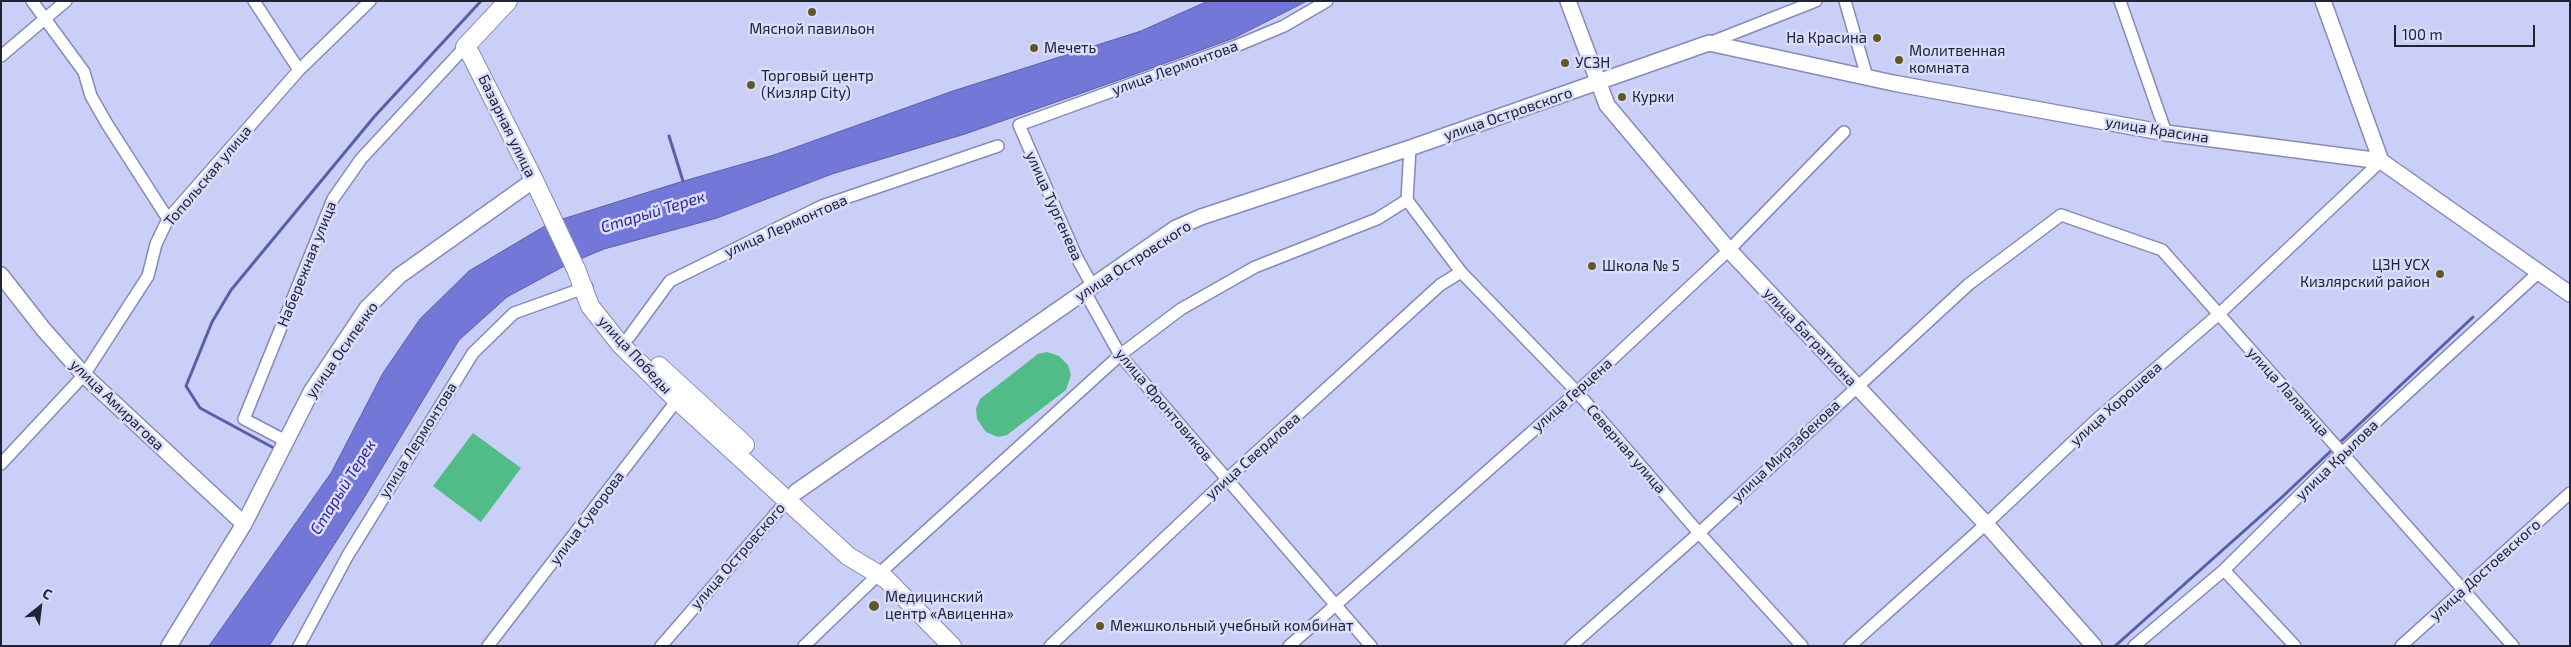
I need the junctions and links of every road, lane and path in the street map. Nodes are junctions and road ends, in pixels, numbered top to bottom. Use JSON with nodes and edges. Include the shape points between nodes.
{"nodes":[{"id":1,"x":32,"y":1,"type":"edge"},
{"id":2,"x":66,"y":1,"type":"edge"},
{"id":3,"x":254,"y":1,"type":"edge"},
{"id":4,"x":370,"y":1,"type":"edge"},
{"id":5,"x":508,"y":1,"type":"edge"},
{"id":6,"x":1327,"y":1,"type":"edge"},
{"id":7,"x":1568,"y":1,"type":"edge"},
{"id":8,"x":1816,"y":1,"type":"edge"},
{"id":9,"x":1845,"y":1,"type":"edge"},
{"id":10,"x":2120,"y":1,"type":"edge"},
{"id":11,"x":2322,"y":1,"type":"edge"},
{"id":12,"x":44,"y":20,"type":"junction"},
{"id":13,"x":1709,"y":42,"type":"junction"},
{"id":14,"x":465,"y":47,"type":"junction"},
{"id":15,"x":1,"y":56,"type":"edge"},
{"id":16,"x":299,"y":70,"type":"junction"},
{"id":17,"x":1867,"y":77,"type":"junction"},
{"id":18,"x":1598,"y":82,"type":"junction"},
{"id":19,"x":1019,"y":125,"type":"joint"},
{"id":20,"x":1844,"y":132,"type":"dead end"},
{"id":21,"x":2166,"y":133,"type":"junction"},
{"id":22,"x":998,"y":146,"type":"dead end"},
{"id":23,"x":1410,"y":148,"type":"junction"},
{"id":24,"x":2381,"y":161,"type":"junction"},
{"id":25,"x":534,"y":180,"type":"junction"},
{"id":26,"x":1408,"y":200,"type":"junction"},
{"id":27,"x":168,"y":220,"type":"junction"},
{"id":28,"x":1729,"y":250,"type":"junction"},
{"id":29,"x":2162,"y":250,"type":"joint"},
{"id":30,"x":576,"y":269,"type":"joint"},
{"id":31,"x":1461,"y":272,"type":"junction"},
{"id":32,"x":2539,"y":272,"type":"junction"},
{"id":33,"x":1,"y":275,"type":"edge"},
{"id":34,"x":585,"y":288,"type":"junction"},
{"id":35,"x":1089,"y":289,"type":"junction"},
{"id":36,"x":2570,"y":294,"type":"edge"},
{"id":37,"x":2219,"y":314,"type":"junction"},
{"id":38,"x":629,"y":337,"type":"junction"},
{"id":39,"x":1120,"y":355,"type":"junction"},
{"id":40,"x":84,"y":375,"type":"junction"},
{"id":41,"x":1855,"y":387,"type":"junction"},
{"id":42,"x":1577,"y":392,"type":"junction"},
{"id":43,"x":681,"y":395,"type":"junction"},
{"id":44,"x":286,"y":441,"type":"junction"},
{"id":45,"x":2342,"y":453,"type":"junction"},
{"id":46,"x":1,"y":464,"type":"edge"},
{"id":47,"x":1226,"y":480,"type":"junction"},
{"id":48,"x":2569,"y":495,"type":"edge"},
{"id":49,"x":791,"y":496,"type":"junction"},
{"id":50,"x":244,"y":524,"type":"junction"},
{"id":51,"x":1986,"y":524,"type":"junction"},
{"id":52,"x":1699,"y":533,"type":"junction"},
{"id":53,"x":2224,"y":570,"type":"junction"},
{"id":54,"x":881,"y":572,"type":"junction"},
{"id":55,"x":2464,"y":590,"type":"junction"},
{"id":56,"x":1335,"y":605,"type":"junction"},
{"id":57,"x":170,"y":646,"type":"edge"},
{"id":58,"x":299,"y":646,"type":"edge"},
{"id":59,"x":488,"y":646,"type":"edge"},
{"id":60,"x":661,"y":646,"type":"edge"},
{"id":61,"x":804,"y":646,"type":"edge"},
{"id":62,"x":953,"y":646,"type":"edge"},
{"id":63,"x":1050,"y":646,"type":"edge"},
{"id":64,"x":1289,"y":646,"type":"edge"},
{"id":65,"x":1371,"y":646,"type":"edge"},
{"id":66,"x":1571,"y":646,"type":"edge"},
{"id":67,"x":1802,"y":646,"type":"edge"},
{"id":68,"x":1850,"y":646,"type":"edge"},
{"id":69,"x":2094,"y":646,"type":"edge"},
{"id":70,"x":2134,"y":646,"type":"edge"},
{"id":71,"x":2295,"y":646,"type":"edge"},
{"id":72,"x":2401,"y":646,"type":"edge"},
{"id":73,"x":2513,"y":646,"type":"edge"}],
"edges":[{"from":1,"to":12,"type":"street"},
{"from":2,"to":12,"type":"street"},
{"from":3,"to":16,"type":"street"},
{"from":4,"to":16,"type":"street","name":"Топольская улица"},
{"from":5,"to":14,"type":"main road","name":"Набережная улица"},
{"from":6,"to":19,"type":"street","name":"улица Лермонтова","via":[[1284,26],[1236,46]]},
{"from":7,"to":18,"type":"street","name":"улица Багратиона"},
{"from":8,"to":13,"type":"street","name":"улица Островского"},
{"from":9,"to":17,"type":"street"},
{"from":10,"to":21,"type":"street"},
{"from":11,"to":24,"type":"street"},
{"from":12,"to":15,"type":"street"},
{"from":12,"to":27,"type":"street","via":[[84,72],[91,96]]},
{"from":13,"to":17,"type":"street","name":"улица Красина"},
{"from":13,"to":18,"type":"street","name":"улица Островского"},
{"from":14,"to":25,"type":"main road","name":"Базарная улица"},
{"from":14,"to":44,"type":"street","name":"Набережная улица","via":[[361,159],[333,199],[244,419]]},
{"from":16,"to":27,"type":"street","name":"Топольская улица"},
{"from":17,"to":21,"type":"street","name":"улица Красина"},
{"from":18,"to":23,"type":"street","name":"улица Островского"},
{"from":18,"to":28,"type":"street","name":"улица Багратиона","via":[[1607,105]]},
{"from":19,"to":35,"type":"street","name":"улица Тургенева"},
{"from":20,"to":28,"type":"street","name":"улица Герцена"},
{"from":21,"to":24,"type":"street","name":"улица Красина"},
{"from":22,"to":38,"type":"street","name":"улица Лермонтова","via":[[822,206],[670,280]]},
{"from":23,"to":26,"type":"street"},
{"from":23,"to":35,"type":"street","name":"улица Островского","via":[[1201,217],[1176,228]]},
{"from":24,"to":32,"type":"street","name":"улица Красина"},
{"from":24,"to":37,"type":"street","name":"улица Хорошева"},
{"from":25,"to":30,"type":"main road","name":"Базарная улица"},
{"from":25,"to":44,"type":"street","name":"улица Осипенко","via":[[399,276],[368,308],[311,392]]},
{"from":26,"to":31,"type":"street","name":"Северная улица"},
{"from":26,"to":39,"type":"street","via":[[1377,219],[1255,268],[1181,309]]},
{"from":27,"to":40,"type":"street","name":"Топольская улица","via":[[156,244],[148,276]]},
{"from":28,"to":41,"type":"street","name":"улица Багратиона"},
{"from":28,"to":42,"type":"street","name":"улица Герцена"},
{"from":29,"to":37,"type":"street","name":"улица Лалаянца"},
{"from":29,"to":41,"type":"street","name":"улица Мирзабекова","via":[[2061,215],[1969,284]]},
{"from":30,"to":34,"type":"main road","name":"улица Победы"},
{"from":31,"to":42,"type":"street","name":"Северная улица"},
{"from":31,"to":47,"type":"street","name":"улица Свердлова","via":[[1440,285]]},
{"from":32,"to":36,"type":"street","name":"улица Красина"},
{"from":32,"to":45,"type":"street","name":"улица Крылова"},
{"from":33,"to":40,"type":"street","name":"улица Амирагова"},
{"from":34,"to":38,"type":"main road","name":"улица Победы"},
{"from":34,"to":43,"type":"main road","name":"улица Победы","via":[[590,306],[620,344]]},
{"from":34,"to":58,"type":"street","name":"улица Лермонтова","via":[[514,313],[473,352],[348,555]]},
{"from":35,"to":39,"type":"street","name":"улица Фронтовиков"},
{"from":35,"to":49,"type":"street","name":"улица Островского"},
{"from":37,"to":45,"type":"street","name":"улица Лалаянца"},
{"from":37,"to":51,"type":"street","name":"улица Хорошева","via":[[2096,420]]},
{"from":38,"to":43,"type":"main road","name":"улица Победы"},
{"from":39,"to":47,"type":"street","name":"улица Фронтовиков"},
{"from":39,"to":54,"type":"street"},
{"from":40,"to":46,"type":"street","name":"Топольская улица"},
{"from":40,"to":50,"type":"street","name":"улица Амирагова"},
{"from":41,"to":51,"type":"street","name":"улица Багратиона"},
{"from":41,"to":52,"type":"street","name":"улица Мирзабекова"},
{"from":42,"to":52,"type":"street","name":"Северная улица"},
{"from":42,"to":56,"type":"street","name":"улица Герцена"},
{"from":43,"to":49,"type":"main road","name":"улица Победы"},
{"from":43,"to":59,"type":"street","name":"улица Суворова"},
{"from":44,"to":50,"type":"street","name":"улица Осипенко"},
{"from":45,"to":53,"type":"street","name":"улица Крылова"},
{"from":45,"to":55,"type":"street","name":"улица Лалаянца"},
{"from":47,"to":56,"type":"street","name":"улица Фронтовиков"},
{"from":47,"to":63,"type":"street","name":"улица Свердлова"},
{"from":48,"to":55,"type":"street","name":"улица Достоевского"},
{"from":49,"to":54,"type":"main road","name":"улица Победы"},
{"from":49,"to":60,"type":"street","name":"улица Островского"},
{"from":50,"to":57,"type":"street"},
{"from":51,"to":68,"type":"street","name":"улица Хорошева"},
{"from":51,"to":69,"type":"street","name":"улица Багратиона"},
{"from":52,"to":66,"type":"street","name":"улица Мирзабекова"},
{"from":52,"to":67,"type":"street","name":"Северная улица"},
{"from":53,"to":70,"type":"street","name":"улица Крылова"},
{"from":53,"to":71,"type":"street"},
{"from":54,"to":61,"type":"street"},
{"from":54,"to":62,"type":"main road","name":"улица Победы"},
{"from":55,"to":72,"type":"street","name":"улица Достоевского"},
{"from":55,"to":73,"type":"street","name":"улица Лалаянца"},
{"from":56,"to":64,"type":"street","name":"улица Герцена"},
{"from":56,"to":65,"type":"street","name":"улица Фронтовиков"}]}
